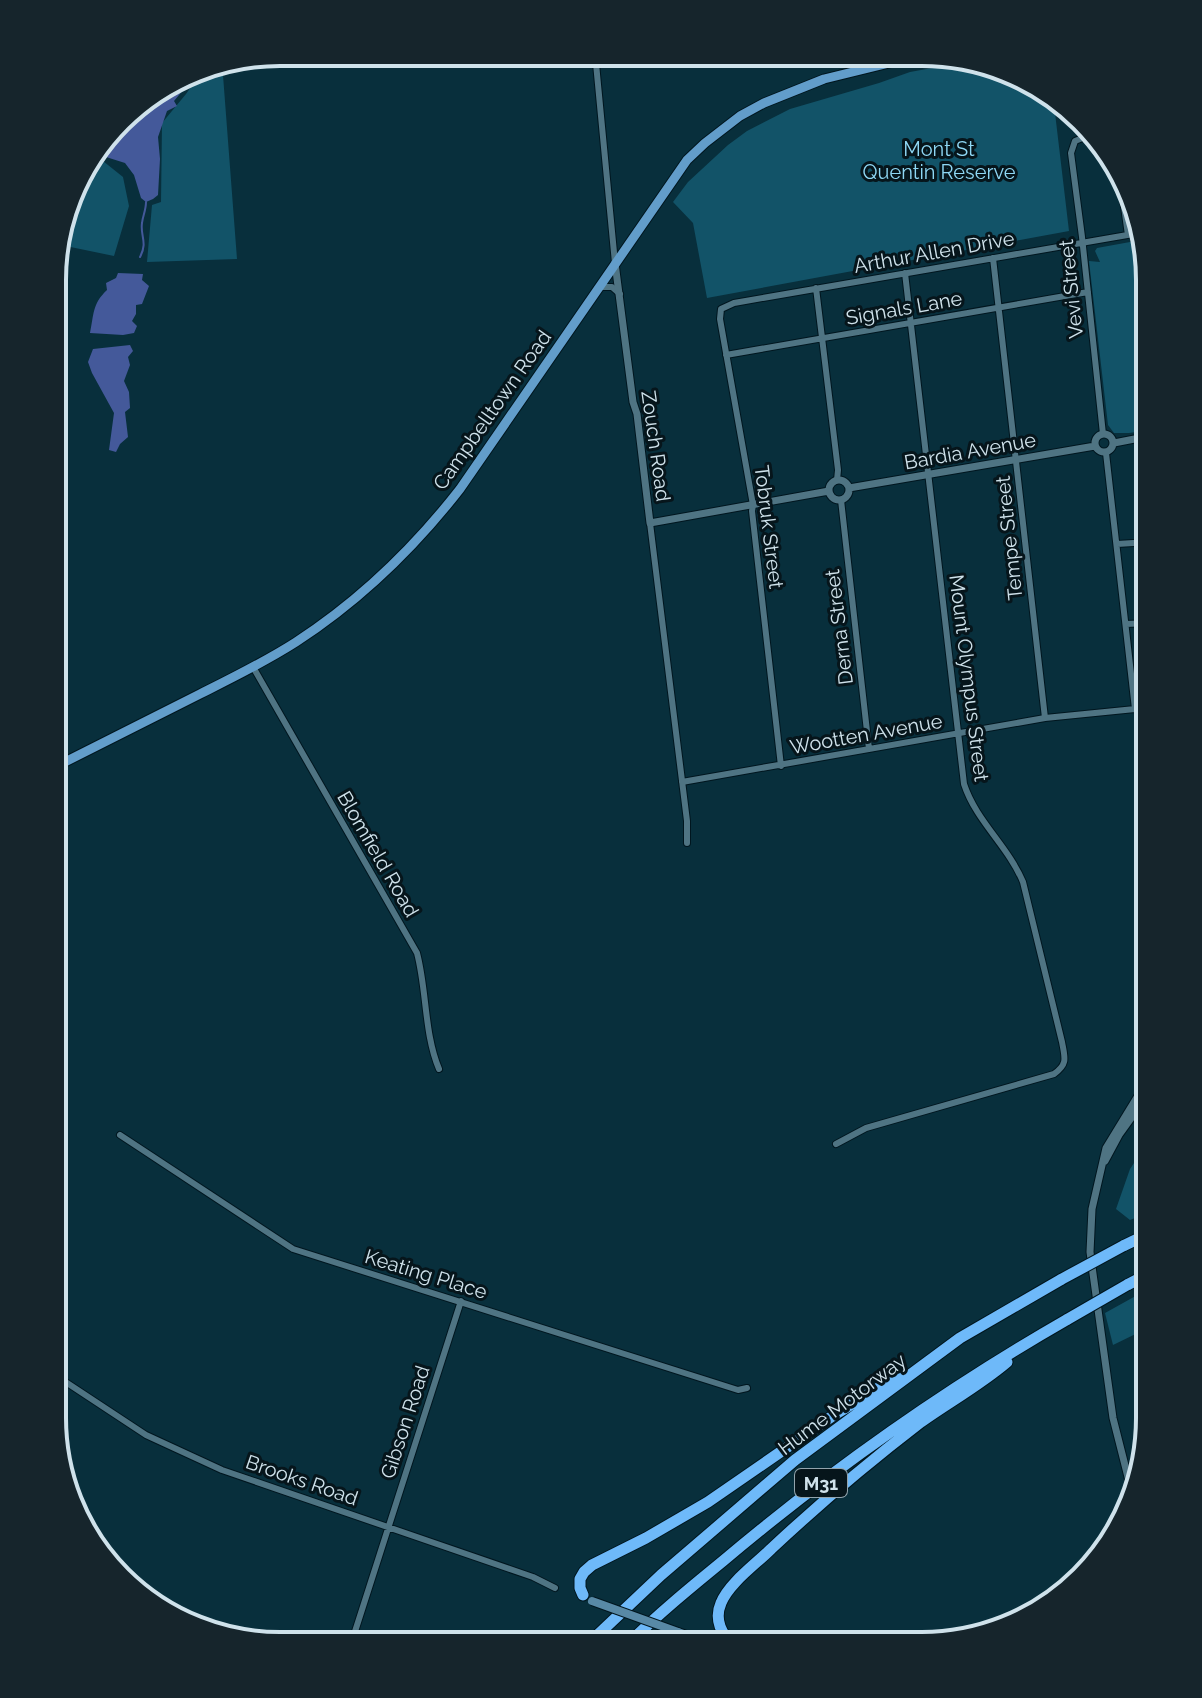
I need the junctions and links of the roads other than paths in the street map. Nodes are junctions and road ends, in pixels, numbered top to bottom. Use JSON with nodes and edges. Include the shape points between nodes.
{"nodes":[{"id":1,"x":596,"y":66,"type":"edge"},
{"id":2,"x":877,"y":66,"type":"edge"},
{"id":3,"x":1082,"y":138,"type":"edge"},
{"id":4,"x":1124,"y":210,"type":"edge"},
{"id":5,"x":1128,"y":235,"type":"joint"},
{"id":6,"x":1082,"y":242,"type":"junction"},
{"id":7,"x":993,"y":258,"type":"junction"},
{"id":8,"x":615,"y":263,"type":"junction"},
{"id":9,"x":905,"y":273,"type":"junction"},
{"id":10,"x":599,"y":287,"type":"junction"},
{"id":11,"x":816,"y":288,"type":"junction"},
{"id":12,"x":1088,"y":292,"type":"junction"},
{"id":13,"x":620,"y":294,"type":"junction"},
{"id":14,"x":734,"y":303,"type":"joint"},
{"id":15,"x":999,"y":307,"type":"junction"},
{"id":16,"x":910,"y":323,"type":"junction"},
{"id":17,"x":823,"y":338,"type":"junction"},
{"id":18,"x":726,"y":355,"type":"junction"},
{"id":19,"x":1103,"y":434,"type":"junction"},
{"id":20,"x":1136,"y":439,"type":"edge"},
{"id":21,"x":1114,"y":443,"type":"junction"},
{"id":22,"x":1095,"y":446,"type":"junction"},
{"id":23,"x":1106,"y":453,"type":"junction"},
{"id":24,"x":1016,"y":459,"type":"junction"},
{"id":25,"x":928,"y":475,"type":"junction"},
{"id":26,"x":837,"y":480,"type":"junction"},
{"id":27,"x":849,"y":488,"type":"junction"},
{"id":28,"x":829,"y":491,"type":"junction"},
{"id":29,"x":841,"y":500,"type":"junction"},
{"id":30,"x":753,"y":505,"type":"junction"},
{"id":31,"x":650,"y":523,"type":"junction"},
{"id":32,"x":1136,"y":543,"type":"edge"},
{"id":33,"x":1117,"y":544,"type":"junction"},
{"id":34,"x":1126,"y":624,"type":"junction"},
{"id":35,"x":1136,"y":624,"type":"edge"},
{"id":36,"x":253,"y":667,"type":"junction"},
{"id":37,"x":1135,"y":709,"type":"joint"},
{"id":38,"x":1045,"y":718,"type":"junction"},
{"id":39,"x":957,"y":734,"type":"junction"},
{"id":40,"x":869,"y":749,"type":"junction"},
{"id":41,"x":66,"y":761,"type":"edge"},
{"id":42,"x":781,"y":766,"type":"junction"},
{"id":43,"x":682,"y":782,"type":"junction"},
{"id":44,"x":687,"y":843,"type":"dead end"},
{"id":45,"x":439,"y":1069,"type":"dead end"},
{"id":46,"x":1136,"y":1098,"type":"edge"},
{"id":47,"x":1136,"y":1111,"type":"edge"},
{"id":48,"x":120,"y":1135,"type":"dead end"},
{"id":49,"x":836,"y":1144,"type":"dead end"},
{"id":50,"x":1102,"y":1166,"type":"junction"},
{"id":51,"x":1136,"y":1240,"type":"edge"},
{"id":52,"x":1136,"y":1280,"type":"edge"},
{"id":53,"x":461,"y":1301,"type":"junction"},
{"id":54,"x":960,"y":1338,"type":"junction"},
{"id":55,"x":1031,"y":1341,"type":"junction"},
{"id":56,"x":66,"y":1382,"type":"edge"},
{"id":57,"x":747,"y":1388,"type":"dead end"},
{"id":58,"x":1128,"y":1476,"type":"edge"},
{"id":59,"x":388,"y":1527,"type":"junction"},
{"id":60,"x":555,"y":1588,"type":"dead end"},
{"id":61,"x":588,"y":1598,"type":"joint"},
{"id":62,"x":355,"y":1632,"type":"edge"},
{"id":63,"x":601,"y":1632,"type":"edge"},
{"id":64,"x":641,"y":1632,"type":"edge"},
{"id":65,"x":678,"y":1632,"type":"edge"},
{"id":66,"x":723,"y":1632,"type":"edge"}],
"edges":[{"from":1,"to":8,"type":"street","name":"Zouch Road"},
{"from":2,"to":8,"type":"main road","name":"Campbelltown Road","via":[[824,79],[740,116],[687,160]]},
{"from":3,"to":6,"type":"street","name":"Vevi Street","via":[[1071,153]]},
{"from":4,"to":5,"type":"street"},
{"from":5,"to":6,"type":"street","name":"Arthur Allen Drive"},
{"from":6,"to":7,"type":"street","name":"Arthur Allen Drive"},
{"from":6,"to":12,"type":"street","name":"Vevi Street"},
{"from":7,"to":9,"type":"street","name":"Arthur Allen Drive"},
{"from":7,"to":15,"type":"street","name":"Tempe Street"},
{"from":8,"to":10,"type":"main road","name":"Campbelltown Road"},
{"from":8,"to":13,"type":"street","name":"Zouch Road"},
{"from":9,"to":11,"type":"street","name":"Arthur Allen Drive"},
{"from":9,"to":16,"type":"street","name":"Mount Olympus Street"},
{"from":10,"to":13,"type":"street","via":[[612,287]]},
{"from":10,"to":36,"type":"main road","name":"Campbelltown Road","via":[[443,511],[354,599]]},
{"from":11,"to":14,"type":"street","name":"Arthur Allen Drive"},
{"from":11,"to":17,"type":"street"},
{"from":12,"to":15,"type":"street","name":"Signals Lane"},
{"from":12,"to":19,"type":"street","name":"Vevi Street"},
{"from":13,"to":31,"type":"street","name":"Zouch Road"},
{"from":14,"to":18,"type":"street","name":"Tobruk Street","via":[[719,314]]},
{"from":15,"to":16,"type":"street","name":"Signals Lane"},
{"from":15,"to":24,"type":"street","name":"Tempe Street"},
{"from":16,"to":17,"type":"street","name":"Signals Lane"},
{"from":16,"to":25,"type":"street","name":"Mount Olympus Street"},
{"from":17,"to":18,"type":"street","name":"Signals Lane"},
{"from":17,"to":26,"type":"street"},
{"from":18,"to":30,"type":"street","name":"Tobruk Street"},
{"from":19,"to":21,"type":"street"},
{"from":19,"to":22,"type":"street"},
{"from":20,"to":21,"type":"street"},
{"from":21,"to":23,"type":"street"},
{"from":22,"to":23,"type":"street"},
{"from":22,"to":24,"type":"street","name":"Bardia Avenue"},
{"from":23,"to":33,"type":"street"},
{"from":24,"to":25,"type":"street","name":"Bardia Avenue"},
{"from":24,"to":38,"type":"street","name":"Tempe Street"},
{"from":25,"to":27,"type":"street","name":"Bardia Avenue"},
{"from":25,"to":39,"type":"street","name":"Mount Olympus Street"},
{"from":26,"to":27,"type":"street"},
{"from":26,"to":28,"type":"street"},
{"from":27,"to":29,"type":"street"},
{"from":28,"to":29,"type":"street"},
{"from":28,"to":30,"type":"street"},
{"from":29,"to":40,"type":"street","name":"Derna Street"},
{"from":30,"to":31,"type":"street"},
{"from":30,"to":42,"type":"street","name":"Tobruk Street"},
{"from":31,"to":43,"type":"street","name":"Zouch Road"},
{"from":32,"to":33,"type":"street"},
{"from":33,"to":34,"type":"street"},
{"from":34,"to":35,"type":"street"},
{"from":34,"to":37,"type":"street"},
{"from":36,"to":41,"type":"main road","name":"Campbelltown Road"},
{"from":36,"to":45,"type":"street","name":"Blomfield Road","via":[[417,953]]},
{"from":37,"to":38,"type":"street","name":"Wootten Avenue"},
{"from":38,"to":39,"type":"street","name":"Wootten Avenue"},
{"from":39,"to":40,"type":"street","name":"Wootten Avenue"},
{"from":39,"to":49,"type":"street","name":"Mount Olympus Street","via":[[969,800],[1023,882],[1064,1063],[1054,1074],[866,1128]]},
{"from":40,"to":42,"type":"street","name":"Wootten Avenue"},
{"from":42,"to":43,"type":"street","name":"Wootten Avenue"},
{"from":43,"to":44,"type":"street","name":"Zouch Road"},
{"from":46,"to":50,"type":"street","via":[[1110,1140]]},
{"from":47,"to":50,"type":"street"},
{"from":48,"to":53,"type":"street","name":"Keating Place","via":[[293,1249]]},
{"from":50,"to":58,"type":"street","via":[[1090,1252],[1113,1418]]},
{"from":51,"to":54,"type":"highway","name":"Hume Motorway","number":"M31","bridge":true},
{"from":52,"to":55,"type":"highway","number":"M31","bridge":true},
{"from":53,"to":57,"type":"street","name":"Keating Place","via":[[738,1390]]},
{"from":53,"to":59,"type":"street","name":"Gibson Road"},
{"from":54,"to":61,"type":"highway","via":[[834,1415],[708,1502],[596,1562],[581,1577],[580,1588]]},
{"from":54,"to":63,"type":"highway","name":"Hume Motorway","number":"M31","via":[[795,1460]]},
{"from":55,"to":64,"type":"highway","number":"M31","via":[[884,1436],[776,1516]]},
{"from":55,"to":66,"type":"highway","via":[[870,1461],[734,1584],[721,1601]]},
{"from":56,"to":59,"type":"street","name":"Brooks Road","via":[[146,1435],[222,1470]]},
{"from":59,"to":60,"type":"street","name":"Brooks Road"},
{"from":59,"to":62,"type":"street","name":"Gibson Road"},
{"from":61,"to":65,"type":"main road","bridge":true}]}
